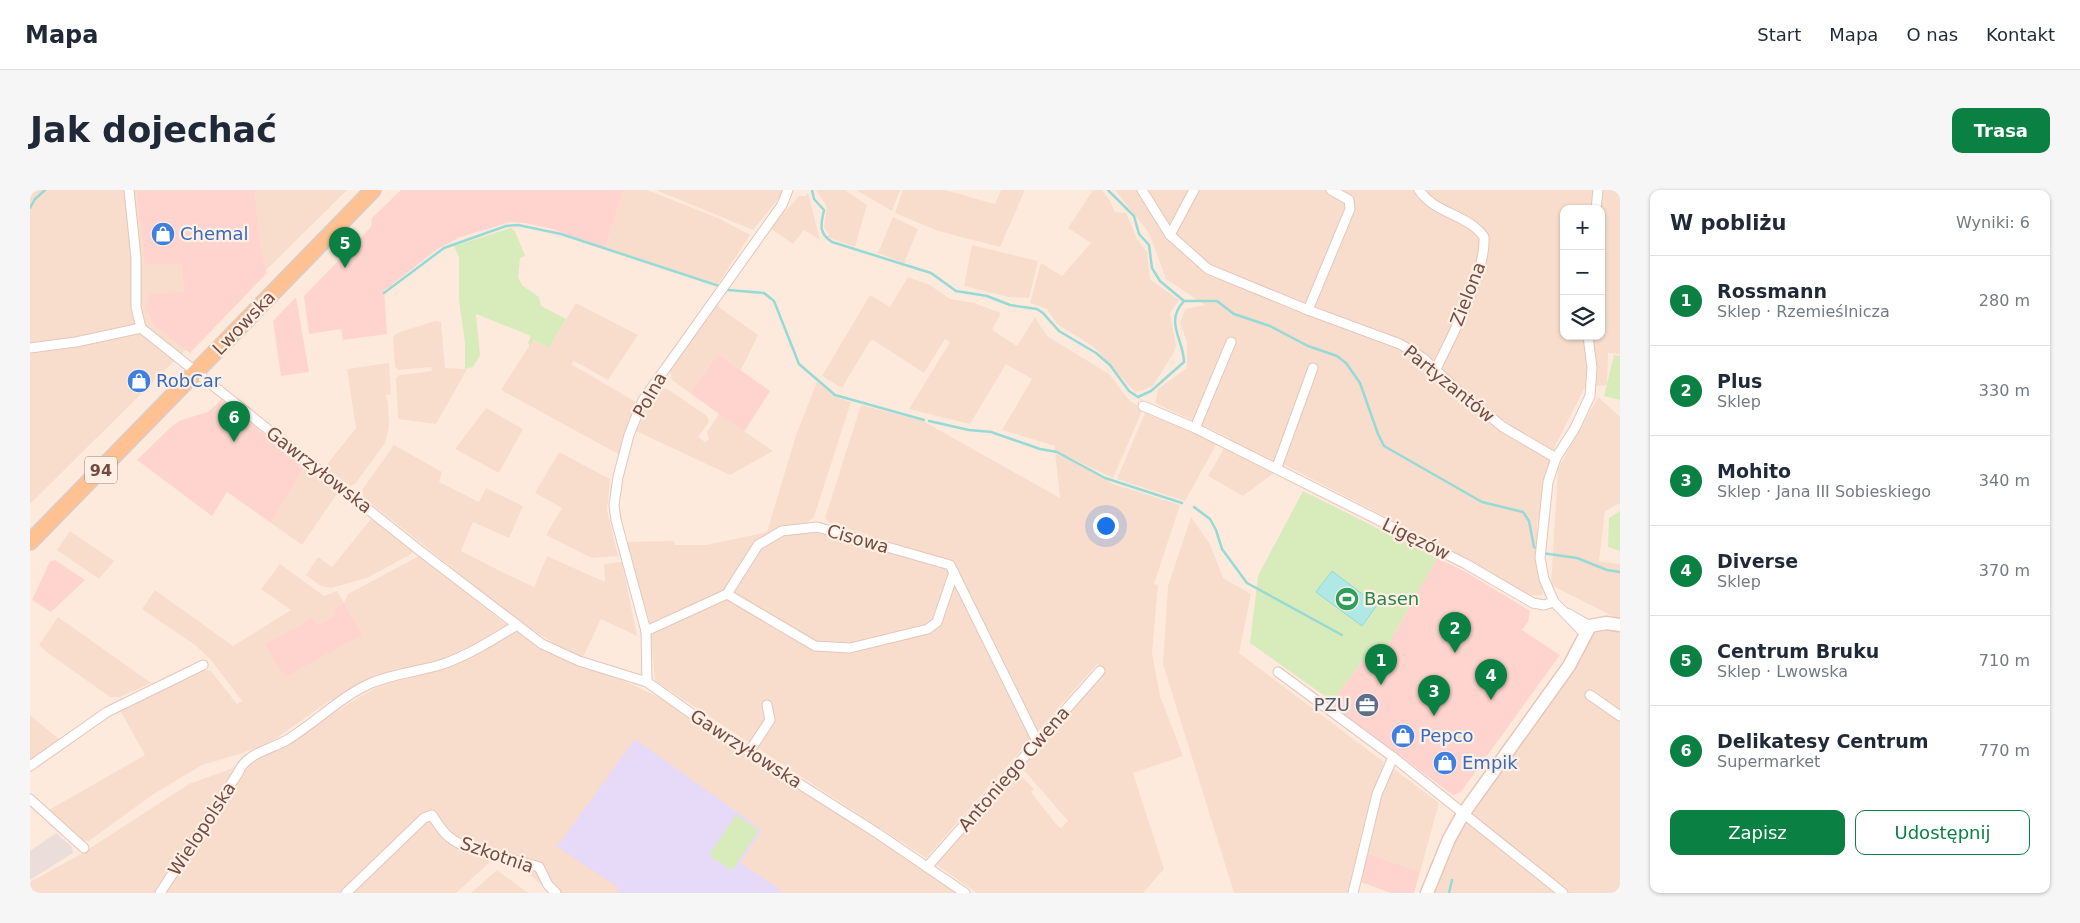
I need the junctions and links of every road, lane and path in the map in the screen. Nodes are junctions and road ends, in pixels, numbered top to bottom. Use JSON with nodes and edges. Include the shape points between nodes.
{"nodes":[{"id":1,"x":129,"y":190,"type":"edge"},
{"id":2,"x":373,"y":190,"type":"edge"},
{"id":3,"x":788,"y":190,"type":"edge"},
{"id":4,"x":1142,"y":190,"type":"edge"},
{"id":5,"x":1194,"y":190,"type":"edge"},
{"id":6,"x":1331,"y":190,"type":"edge"},
{"id":7,"x":1419,"y":190,"type":"edge"},
{"id":8,"x":1598,"y":190,"type":"edge"},
{"id":9,"x":1596,"y":205,"type":"edge"},
{"id":10,"x":1170,"y":236,"type":"junction"},
{"id":11,"x":1308,"y":310,"type":"junction"},
{"id":12,"x":141,"y":328,"type":"junction"},
{"id":13,"x":1588,"y":340,"type":"edge"},
{"id":14,"x":1231,"y":342,"type":"dead end"},
{"id":15,"x":30,"y":348,"type":"edge"},
{"id":16,"x":1313,"y":368,"type":"dead end"},
{"id":17,"x":1436,"y":369,"type":"junction"},
{"id":18,"x":196,"y":373,"type":"junction"},
{"id":19,"x":1143,"y":406,"type":"dead end"},
{"id":20,"x":1196,"y":428,"type":"junction"},
{"id":21,"x":1556,"y":458,"type":"junction"},
{"id":22,"x":1278,"y":467,"type":"junction"},
{"id":23,"x":30,"y":542,"type":"edge"},
{"id":24,"x":954,"y":572,"type":"junction"},
{"id":25,"x":727,"y":594,"type":"junction"},
{"id":26,"x":1554,"y":602,"type":"junction"},
{"id":27,"x":517,"y":625,"type":"junction"},
{"id":28,"x":1620,"y":625,"type":"edge"},
{"id":29,"x":1588,"y":630,"type":"junction"},
{"id":30,"x":646,"y":631,"type":"junction"},
{"id":31,"x":203,"y":665,"type":"dead end"},
{"id":32,"x":1100,"y":671,"type":"dead end"},
{"id":33,"x":1278,"y":672,"type":"dead end"},
{"id":34,"x":647,"y":682,"type":"junction"},
{"id":35,"x":1590,"y":695,"type":"dead end"},
{"id":36,"x":767,"y":705,"type":"dead end"},
{"id":37,"x":1620,"y":716,"type":"edge"},
{"id":38,"x":1037,"y":741,"type":"junction"},
{"id":39,"x":749,"y":752,"type":"junction"},
{"id":40,"x":1393,"y":758,"type":"junction"},
{"id":41,"x":30,"y":766,"type":"edge"},
{"id":42,"x":30,"y":799,"type":"edge"},
{"id":43,"x":1463,"y":814,"type":"junction"},
{"id":44,"x":84,"y":848,"type":"dead end"},
{"id":45,"x":927,"y":867,"type":"junction"},
{"id":46,"x":160,"y":893,"type":"edge"},
{"id":47,"x":346,"y":893,"type":"edge"},
{"id":48,"x":556,"y":893,"type":"edge"},
{"id":49,"x":964,"y":893,"type":"edge"},
{"id":50,"x":1353,"y":893,"type":"edge"},
{"id":51,"x":1427,"y":893,"type":"edge"},
{"id":52,"x":1563,"y":893,"type":"edge"}],
"edges":[{"from":1,"to":12,"type":"street","via":[[136,258],[136,307]]},
{"from":2,"to":18,"type":"main road","name":"Lwowska","number":"94"},
{"from":3,"to":30,"type":"street","name":"Polna","via":[[782,205],[644,400],[630,435],[616,484],[614,505]]},
{"from":4,"to":10,"type":"street","name":"Partyzantów"},
{"from":5,"to":10,"type":"street"},
{"from":6,"to":11,"type":"street","via":[[1349,200],[1350,208]]},
{"from":7,"to":17,"type":"street","name":"Zielona","via":[[1437,207],[1472,224],[1484,237],[1482,257],[1471,289]]},
{"from":8,"to":9,"type":"street"},
{"from":10,"to":11,"type":"street","name":"Partyzantów","via":[[1208,269]]},
{"from":11,"to":17,"type":"street","name":"Partyzantów","via":[[1400,344]]},
{"from":12,"to":15,"type":"street"},
{"from":12,"to":18,"type":"street","name":"Gawrzyłowska"},
{"from":13,"to":21,"type":"street","via":[[1592,368],[1590,396]]},
{"from":14,"to":20,"type":"street"},
{"from":16,"to":22,"type":"street"},
{"from":17,"to":21,"type":"street","name":"Partyzantów","via":[[1503,427]]},
{"from":18,"to":23,"type":"main road","name":"Lwowska","number":"94"},
{"from":18,"to":27,"type":"street","name":"Gawrzyłowska"},
{"from":19,"to":20,"type":"street","name":"Ligęzów"},
{"from":20,"to":22,"type":"street","name":"Ligęzów"},
{"from":21,"to":26,"type":"street","via":[[1548,482],[1540,558],[1544,579]]},
{"from":22,"to":26,"type":"street","name":"Ligęzów","via":[[1466,564],[1532,603],[1544,605]]},
{"from":24,"to":25,"type":"street","name":"Cisowa","via":[[950,565],[817,527],[782,531],[758,545]]},
{"from":24,"to":25,"type":"street","via":[[937,622],[928,629],[850,648],[815,646]]},
{"from":24,"to":38,"type":"street"},
{"from":25,"to":30,"type":"street"},
{"from":26,"to":29,"type":"street"},
{"from":27,"to":34,"type":"street","name":"Gawrzyłowska","via":[[561,654]]},
{"from":27,"to":46,"type":"street","name":"Wielopolska","via":[[442,664],[393,674],[367,685],[286,740],[248,758]]},
{"from":28,"to":29,"type":"street","via":[[1606,622]]},
{"from":29,"to":43,"type":"street","via":[[1569,666]]},
{"from":30,"to":34,"type":"street","name":"Polna"},
{"from":31,"to":41,"type":"street","via":[[107,712]]},
{"from":32,"to":38,"type":"street","name":"Antoniego Cwena"},
{"from":33,"to":40,"type":"street"},
{"from":34,"to":39,"type":"street","name":"Gawrzyłowska"},
{"from":35,"to":37,"type":"street"},
{"from":36,"to":39,"type":"street","via":[[770,720]]},
{"from":38,"to":45,"type":"street","name":"Antoniego Cwena"},
{"from":39,"to":45,"type":"street","name":"Gawrzyłowska"},
{"from":40,"to":43,"type":"street"},
{"from":40,"to":50,"type":"street","via":[[1377,794]]},
{"from":42,"to":44,"type":"street"},
{"from":43,"to":51,"type":"street"},
{"from":43,"to":52,"type":"street"},
{"from":45,"to":49,"type":"street","name":"Gawrzyłowska"},
{"from":47,"to":48,"type":"street","name":"Szkotnia","via":[[424,818],[432,815],[448,836],[465,846],[539,867],[548,886]]}]}
